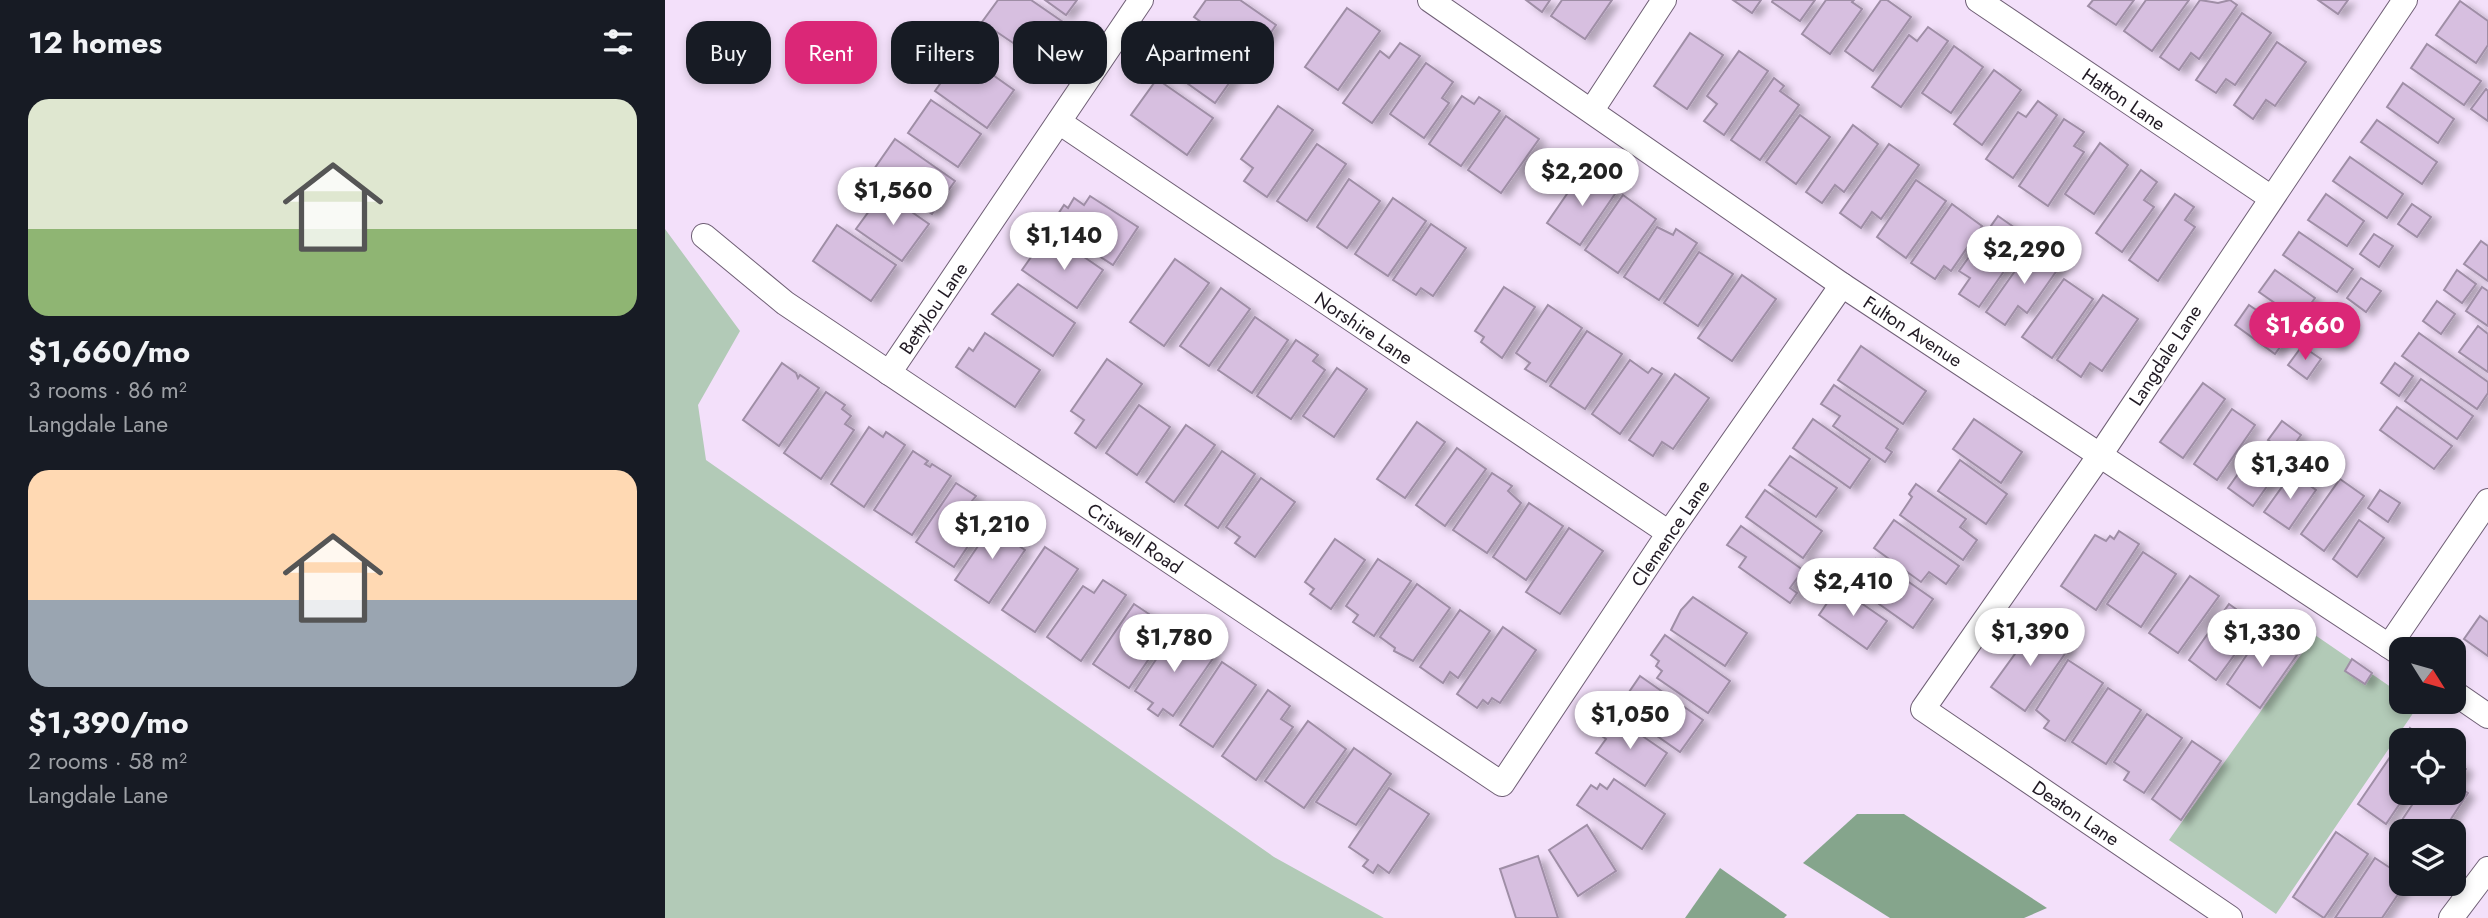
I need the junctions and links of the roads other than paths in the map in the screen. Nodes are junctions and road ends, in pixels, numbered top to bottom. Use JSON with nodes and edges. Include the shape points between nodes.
{"nodes":[{"id":1,"x":1142,"y":0,"type":"edge"},
{"id":2,"x":1430,"y":0,"type":"edge"},
{"id":3,"x":1664,"y":0,"type":"edge"},
{"id":4,"x":1978,"y":0,"type":"edge"},
{"id":5,"x":2405,"y":0,"type":"edge"},
{"id":6,"x":1592,"y":110,"type":"junction"},
{"id":7,"x":1059,"y":122,"type":"junction"},
{"id":8,"x":2270,"y":197,"type":"junction"},
{"id":9,"x":704,"y":236,"type":"dead end"},
{"id":10,"x":1842,"y":285,"type":"junction"},
{"id":11,"x":889,"y":373,"type":"junction"},
{"id":12,"x":2099,"y":454,"type":"junction"},
{"id":13,"x":2488,"y":502,"type":"edge"},
{"id":14,"x":1669,"y":533,"type":"junction"},
{"id":15,"x":2403,"y":637,"type":"edge"},
{"id":16,"x":2389,"y":646,"type":"edge"},
{"id":17,"x":2466,"y":701,"type":"edge"},
{"id":18,"x":1923,"y":709,"type":"joint"},
{"id":19,"x":2488,"y":716,"type":"edge"},
{"id":20,"x":1502,"y":784,"type":"joint"},
{"id":21,"x":2488,"y":869,"type":"edge"},
{"id":22,"x":2230,"y":918,"type":"edge"},
{"id":23,"x":2452,"y":918,"type":"edge"}],
"edges":[{"from":1,"to":7,"type":"street","name":"Bettylou Lane"},
{"from":2,"to":6,"type":"street","name":"Fulton Avenue"},
{"from":3,"to":6,"type":"street"},
{"from":4,"to":8,"type":"street","name":"Hatton Lane"},
{"from":5,"to":8,"type":"street","name":"Langdale Lane"},
{"from":6,"to":10,"type":"street","name":"Fulton Avenue"},
{"from":7,"to":11,"type":"street","name":"Bettylou Lane"},
{"from":7,"to":14,"type":"street","name":"Norshire Lane"},
{"from":8,"to":12,"type":"street","name":"Langdale Lane"},
{"from":9,"to":11,"type":"street","name":"Criswell Road","via":[[785,303]]},
{"from":10,"to":12,"type":"street","name":"Fulton Avenue"},
{"from":10,"to":14,"type":"street","name":"Clemence Lane"},
{"from":11,"to":20,"type":"street","name":"Criswell Road"},
{"from":12,"to":16,"type":"street","name":"Fulton Avenue"},
{"from":12,"to":18,"type":"street","name":"Langdale Lane"},
{"from":13,"to":15,"type":"street"},
{"from":14,"to":20,"type":"street","name":"Clemence Lane"},
{"from":17,"to":19,"type":"street"},
{"from":18,"to":22,"type":"street","name":"Deaton Lane"},
{"from":21,"to":23,"type":"street"}]}
